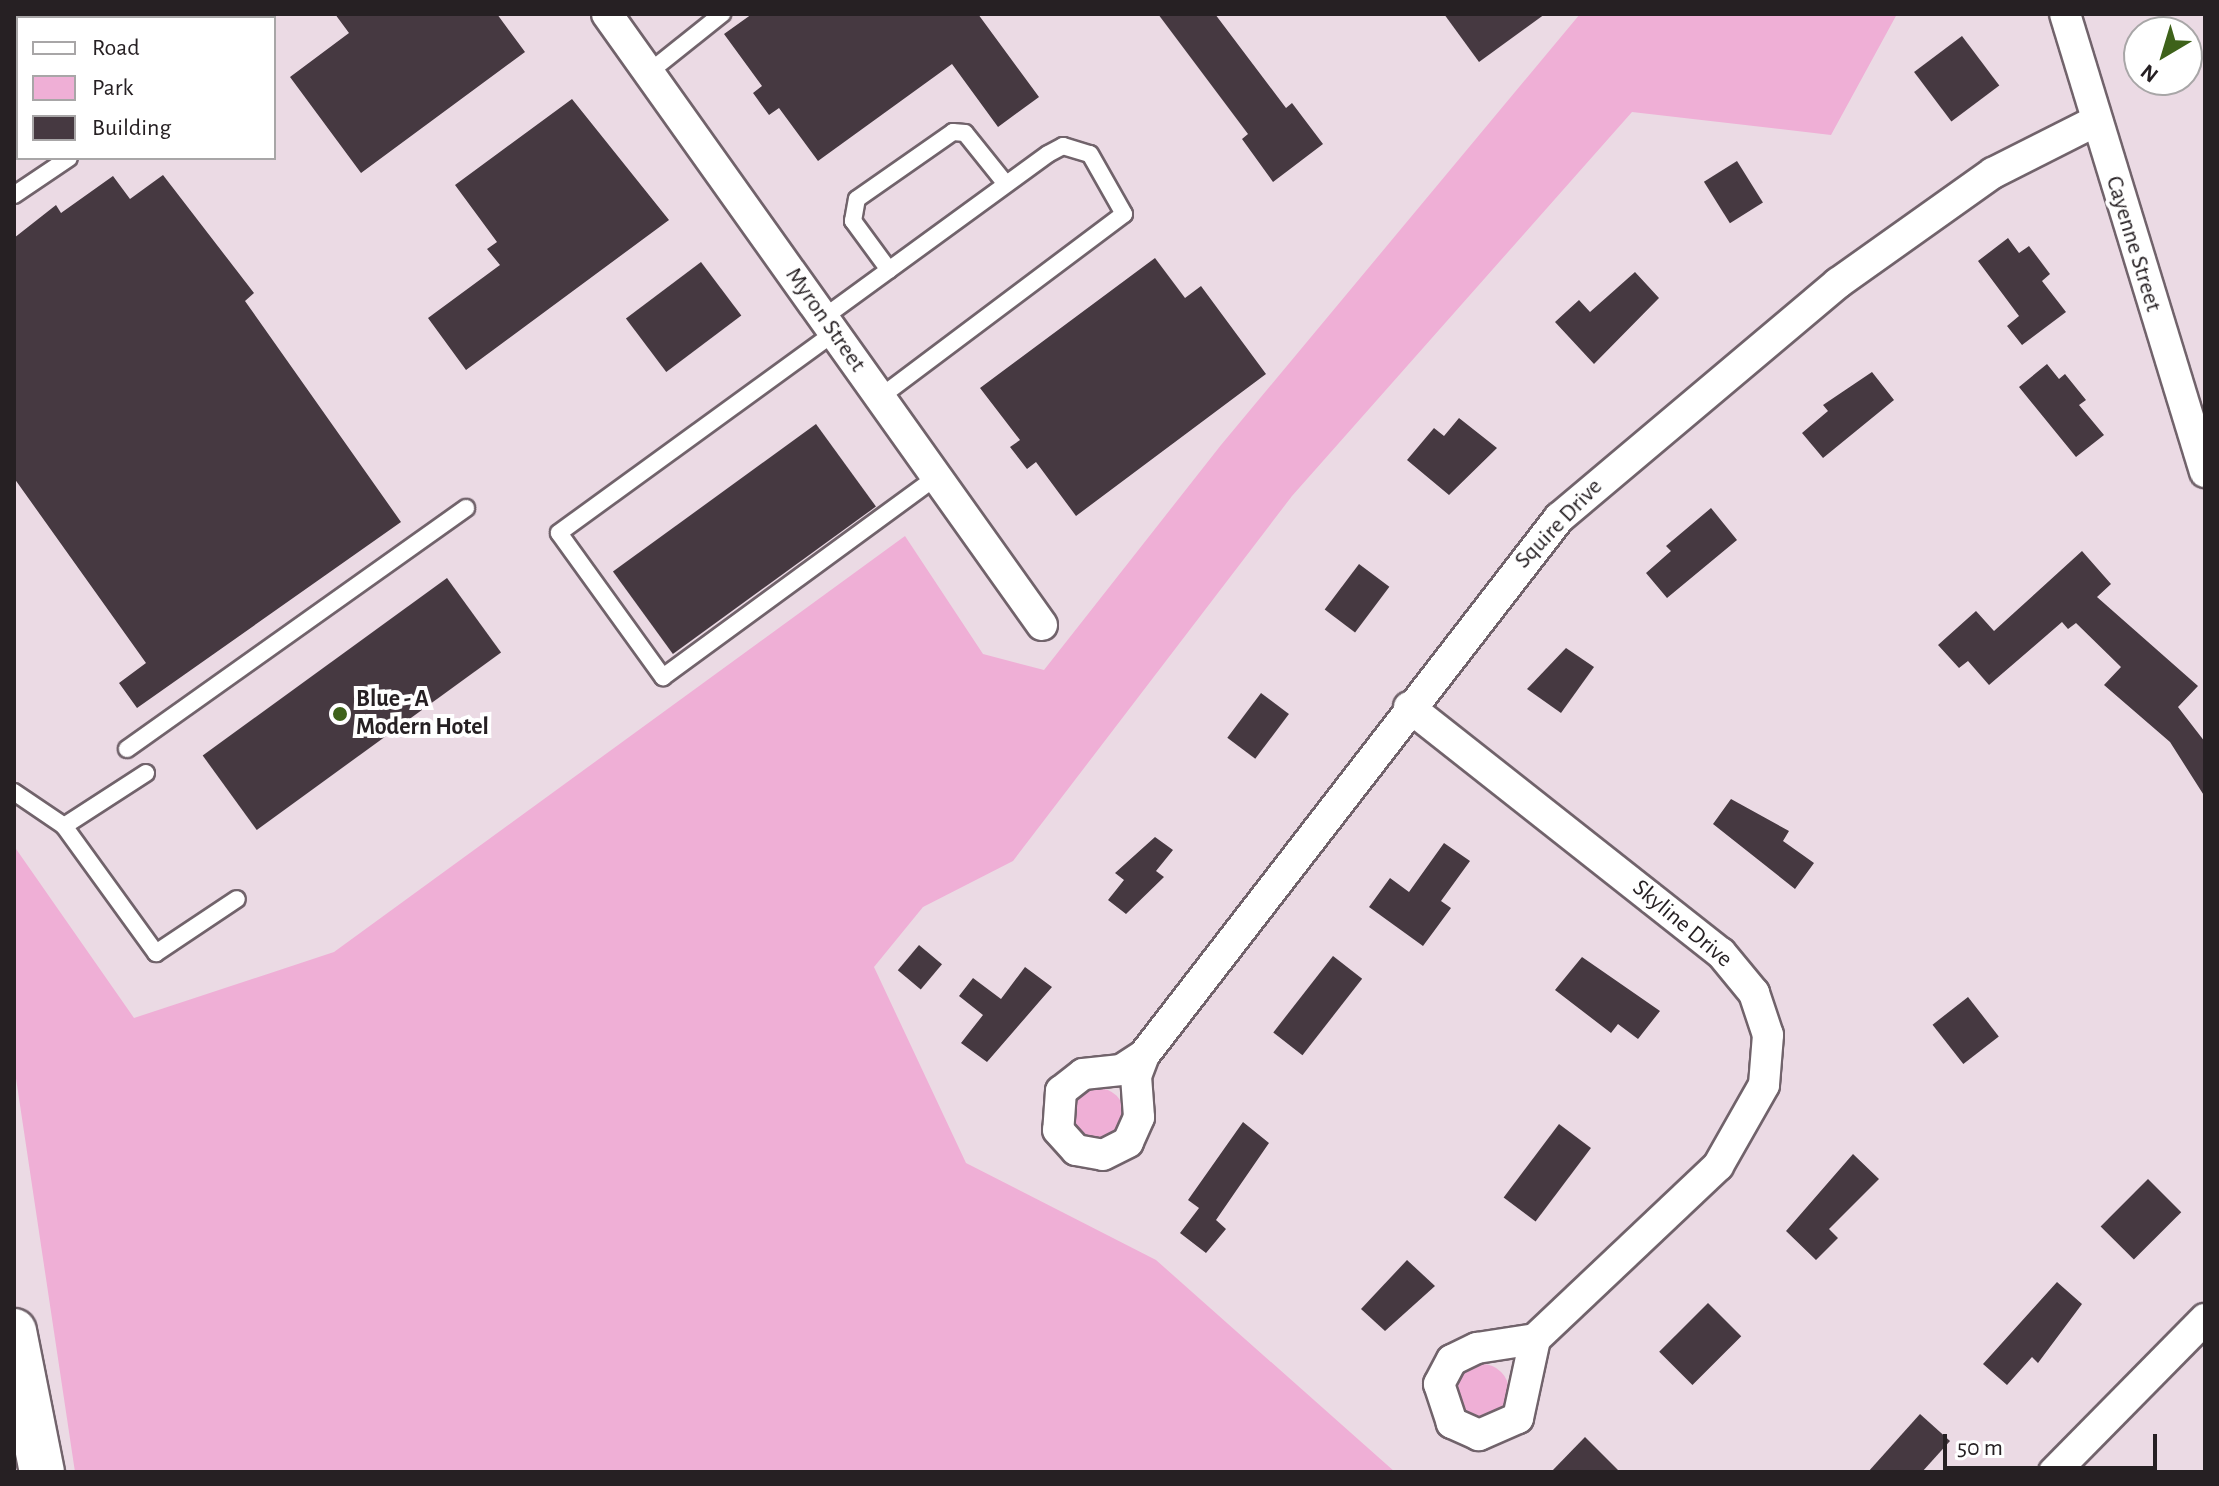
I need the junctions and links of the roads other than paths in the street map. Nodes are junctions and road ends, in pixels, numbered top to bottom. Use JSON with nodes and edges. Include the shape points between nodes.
{"nodes":[{"id":1,"x":607,"y":14,"type":"edge"},
{"id":2,"x":722,"y":14,"type":"edge"},
{"id":3,"x":2065,"y":14,"type":"edge"},
{"id":4,"x":648,"y":73,"type":"junction"},
{"id":5,"x":2096,"y":121,"type":"junction"},
{"id":6,"x":66,"y":160,"type":"edge"},
{"id":7,"x":1006,"y":184,"type":"junction"},
{"id":8,"x":14,"y":195,"type":"edge"},
{"id":9,"x":889,"y":270,"type":"junction"},
{"id":10,"x":829,"y":325,"type":"junction"},
{"id":11,"x":880,"y":397,"type":"junction"},
{"id":12,"x":2205,"y":472,"type":"edge"},
{"id":13,"x":936,"y":477,"type":"junction"},
{"id":14,"x":466,"y":508,"type":"dead end"},
{"id":15,"x":1042,"y":625,"type":"dead end"},
{"id":16,"x":1409,"y":707,"type":"junction"},
{"id":17,"x":127,"y":749,"type":"dead end"},
{"id":18,"x":146,"y":773,"type":"dead end"},
{"id":19,"x":14,"y":792,"type":"edge"},
{"id":20,"x":64,"y":826,"type":"junction"},
{"id":21,"x":237,"y":899,"type":"dead end"},
{"id":22,"x":1144,"y":1055,"type":"dead end"},
{"id":23,"x":2205,"y":1319,"type":"edge"},
{"id":24,"x":14,"y":1331,"type":"edge"},
{"id":25,"x":1535,"y":1339,"type":"dead end"},
{"id":26,"x":42,"y":1472,"type":"edge"},
{"id":27,"x":2054,"y":1472,"type":"edge"}],
"edges":[{"from":1,"to":4,"type":"street","name":"Myron Street"},
{"from":2,"to":4,"type":"lane"},
{"from":3,"to":5,"type":"street","name":"Cayenne Street"},
{"from":4,"to":10,"type":"street","name":"Myron Street"},
{"from":5,"to":12,"type":"street","name":"Cayenne Street"},
{"from":5,"to":16,"type":"street","name":"Squire Drive","via":[[1993,173],[1851,274],[1583,495],[1528,552]]},
{"from":6,"to":8,"type":"lane"},
{"from":7,"to":9,"type":"lane"},
{"from":7,"to":9,"type":"lane","via":[[965,133],[953,132],[857,199],[853,221]]},
{"from":7,"to":11,"type":"lane","via":[[1055,150],[1077,148],[1090,154],[1124,214]]},
{"from":9,"to":10,"type":"lane"},
{"from":10,"to":11,"type":"street","name":"Myron Street"},
{"from":10,"to":13,"type":"lane","via":[[559,533],[663,677]]},
{"from":11,"to":13,"type":"street","name":"Myron Street"},
{"from":13,"to":15,"type":"street","name":"Myron Street"},
{"from":14,"to":17,"type":"lane"},
{"from":16,"to":22,"type":"street","name":"Squire Drive"},
{"from":16,"to":25,"type":"street","name":"Skyline Drive","via":[[1721,953],[1754,993],[1768,1035],[1764,1085],[1718,1166]]},
{"from":18,"to":20,"type":"lane"},
{"from":19,"to":20,"type":"lane"},
{"from":20,"to":21,"type":"lane","via":[[156,953]]},
{"from":23,"to":27,"type":"street"},
{"from":24,"to":26,"type":"highway"}]}
